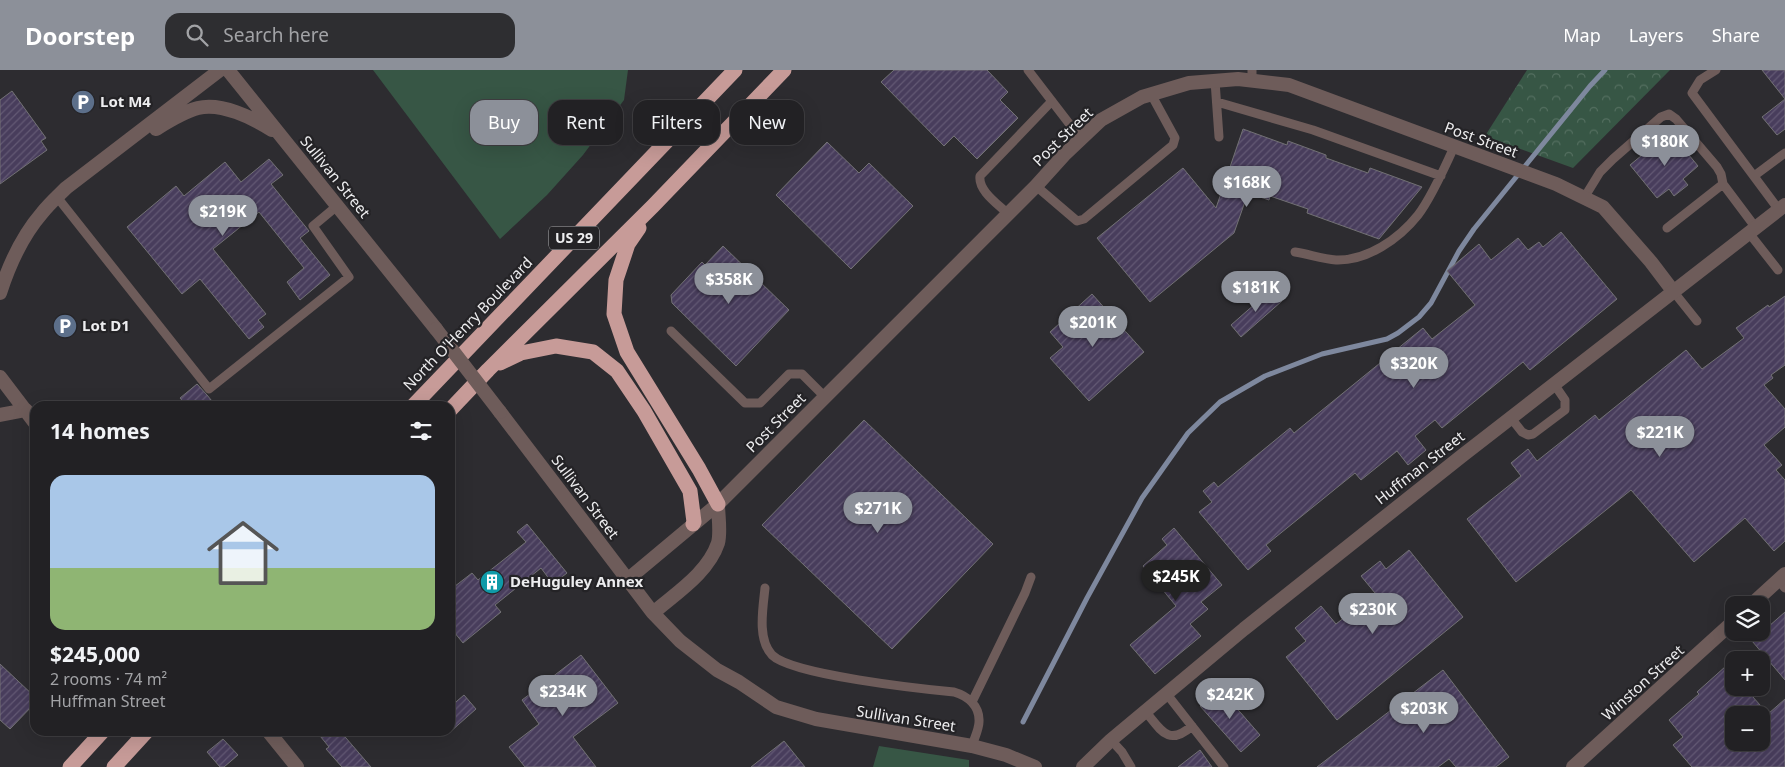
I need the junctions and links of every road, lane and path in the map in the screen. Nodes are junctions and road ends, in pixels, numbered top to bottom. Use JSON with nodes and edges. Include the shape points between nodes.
{"nodes":[{"id":1,"x":220,"y":70,"type":"edge"},
{"id":2,"x":228,"y":70,"type":"edge"},
{"id":3,"x":734,"y":70,"type":"edge"},
{"id":4,"x":784,"y":70,"type":"edge"},
{"id":5,"x":1028,"y":70,"type":"edge"},
{"id":6,"x":1716,"y":70,"type":"edge"},
{"id":7,"x":1252,"y":75,"type":"edge"},
{"id":8,"x":1215,"y":81,"type":"junction"},
{"id":9,"x":1151,"y":94,"type":"junction"},
{"id":10,"x":1052,"y":101,"type":"junction"},
{"id":11,"x":1217,"y":102,"type":"junction"},
{"id":12,"x":282,"y":137,"type":"junction"},
{"id":13,"x":1219,"y":137,"type":"dead end"},
{"id":14,"x":1081,"y":139,"type":"junction"},
{"id":15,"x":124,"y":144,"type":"junction"},
{"id":16,"x":1454,"y":147,"type":"junction"},
{"id":17,"x":1785,"y":153,"type":"edge"},
{"id":18,"x":1441,"y":176,"type":"junction"},
{"id":19,"x":1754,"y":176,"type":"junction"},
{"id":20,"x":1723,"y":184,"type":"junction"},
{"id":21,"x":1036,"y":186,"type":"junction"},
{"id":22,"x":57,"y":197,"type":"junction"},
{"id":23,"x":1584,"y":198,"type":"junction"},
{"id":24,"x":337,"y":206,"type":"junction"},
{"id":25,"x":653,"y":206,"type":"junction"},
{"id":26,"x":1782,"y":208,"type":"edge"},
{"id":27,"x":1008,"y":214,"type":"junction"},
{"id":28,"x":1667,"y":228,"type":"dead end"},
{"id":29,"x":1753,"y":230,"type":"junction"},
{"id":30,"x":1295,"y":252,"type":"dead end"},
{"id":31,"x":1778,"y":270,"type":"dead end"},
{"id":32,"x":1673,"y":291,"type":"junction"},
{"id":33,"x":0,"y":292,"type":"edge"},
{"id":34,"x":1697,"y":321,"type":"dead end"},
{"id":35,"x":671,"y":331,"type":"dead end"},
{"id":36,"x":488,"y":370,"type":"junction"},
{"id":37,"x":0,"y":377,"type":"edge"},
{"id":38,"x":1554,"y":384,"type":"junction"},
{"id":39,"x":825,"y":397,"type":"junction"},
{"id":40,"x":418,"y":401,"type":"edge"},
{"id":41,"x":455,"y":405,"type":"edge"},
{"id":42,"x":26,"y":410,"type":"junction"},
{"id":43,"x":0,"y":415,"type":"edge"},
{"id":44,"x":30,"y":416,"type":"edge"},
{"id":45,"x":1511,"y":418,"type":"junction"},
{"id":46,"x":718,"y":504,"type":"junction"},
{"id":47,"x":693,"y":524,"type":"junction"},
{"id":48,"x":1031,"y":577,"type":"dead end"},
{"id":49,"x":627,"y":580,"type":"junction"},
{"id":50,"x":1783,"y":581,"type":"edge"},
{"id":51,"x":765,"y":588,"type":"dead end"},
{"id":52,"x":1763,"y":596,"type":"edge"},
{"id":53,"x":653,"y":613,"type":"junction"},
{"id":54,"x":1725,"y":629,"type":"edge"},
{"id":55,"x":1166,"y":694,"type":"junction"},
{"id":56,"x":972,"y":702,"type":"junction"},
{"id":57,"x":1145,"y":711,"type":"junction"},
{"id":58,"x":1192,"y":726,"type":"junction"},
{"id":59,"x":98,"y":736,"type":"edge"},
{"id":60,"x":142,"y":736,"type":"edge"},
{"id":61,"x":272,"y":736,"type":"edge"},
{"id":62,"x":1111,"y":740,"type":"junction"},
{"id":63,"x":972,"y":746,"type":"junction"},
{"id":64,"x":70,"y":767,"type":"edge"},
{"id":65,"x":114,"y":767,"type":"edge"},
{"id":66,"x":297,"y":767,"type":"edge"},
{"id":67,"x":1035,"y":767,"type":"edge"},
{"id":68,"x":1083,"y":767,"type":"edge"},
{"id":69,"x":1131,"y":767,"type":"edge"},
{"id":70,"x":1224,"y":767,"type":"edge"},
{"id":71,"x":1574,"y":767,"type":"edge"}],
"edges":[{"from":1,"to":15,"type":"street"},
{"from":2,"to":12,"type":"street","name":"Sullivan Street"},
{"from":3,"to":40,"type":"highway","name":"North O'Henry Boulevard","number":"US 29"},
{"from":4,"to":25,"type":"highway","number":"US 29"},
{"from":5,"to":10,"type":"lane"},
{"from":6,"to":19,"type":"lane","via":[[1700,80],[1692,93]]},
{"from":7,"to":8,"type":"street","name":"Post Street"},
{"from":7,"to":16,"type":"street","name":"Post Street","via":[[1289,85]]},
{"from":8,"to":9,"type":"street","name":"Post Street","via":[[1189,83]]},
{"from":8,"to":11,"type":"lane"},
{"from":9,"to":14,"type":"street","name":"Post Street","via":[[1101,120]]},
{"from":9,"to":21,"type":"lane","via":[[1175,138],[1173,145],[1084,219],[1078,221]]},
{"from":10,"to":14,"type":"lane"},
{"from":10,"to":27,"type":"lane","via":[[980,176],[984,192]]},
{"from":11,"to":13,"type":"lane"},
{"from":11,"to":18,"type":"lane","via":[[1313,130]]},
{"from":12,"to":15,"type":"street","via":[[260,122],[229,109],[200,107]]},
{"from":12,"to":24,"type":"street","name":"Sullivan Street"},
{"from":14,"to":21,"type":"street","name":"Post Street"},
{"from":15,"to":22,"type":"street"},
{"from":16,"to":18,"type":"lane"},
{"from":16,"to":23,"type":"street","name":"Post Street","via":[[1556,184]]},
{"from":17,"to":19,"type":"lane"},
{"from":18,"to":30,"type":"lane","via":[[1418,215],[1385,245],[1357,258],[1336,260]]},
{"from":19,"to":26,"type":"lane"},
{"from":20,"to":23,"type":"lane","via":[[1717,166],[1668,114],[1613,158]]},
{"from":20,"to":28,"type":"lane"},
{"from":20,"to":29,"type":"lane"},
{"from":21,"to":27,"type":"street","name":"Post Street"},
{"from":22,"to":24,"type":"lane","via":[[209,389],[349,278],[313,226]]},
{"from":22,"to":33,"type":"street","via":[[41,213],[22,242]]},
{"from":23,"to":32,"type":"street","name":"Post Street","via":[[1603,207]]},
{"from":24,"to":49,"type":"street","name":"Sullivan Street","bridge":true,"via":[[500,412]]},
{"from":25,"to":36,"type":"highway","number":"US 29"},
{"from":25,"to":46,"type":"highway","via":[[628,244],[616,280],[614,314],[627,352]]},
{"from":26,"to":29,"type":"street","name":"Huffman Street"},
{"from":27,"to":39,"type":"street","name":"Post Street"},
{"from":29,"to":31,"type":"lane"},
{"from":29,"to":32,"type":"street","name":"Huffman Street"},
{"from":32,"to":34,"type":"lane"},
{"from":32,"to":38,"type":"street","name":"Huffman Street"},
{"from":35,"to":39,"type":"lane","via":[[745,403],[760,403],[789,374],[802,374]]},
{"from":36,"to":41,"type":"highway","number":"US 29"},
{"from":36,"to":47,"type":"highway","via":[[521,353],[556,346],[593,352],[617,371],[644,411],[690,491]]},
{"from":37,"to":42,"type":"street"},
{"from":38,"to":45,"type":"street","name":"Huffman Street"},
{"from":38,"to":45,"type":"lane","via":[[1565,400],[1565,410],[1528,435]]},
{"from":39,"to":46,"type":"street","name":"Post Street"},
{"from":42,"to":43,"type":"street"},
{"from":42,"to":44,"type":"street"},
{"from":45,"to":55,"type":"street","name":"Huffman Street"},
{"from":46,"to":47,"type":"street","name":"Post Street"},
{"from":46,"to":53,"type":"street","via":[[718,541],[711,559]]},
{"from":47,"to":49,"type":"street","name":"Post Street"},
{"from":48,"to":56,"type":"lane"},
{"from":49,"to":53,"type":"street","name":"Sullivan Street"},
{"from":50,"to":52,"type":"street"},
{"from":51,"to":56,"type":"lane","via":[[764,636],[767,647],[778,660],[817,673],[954,692]]},
{"from":53,"to":63,"type":"street","name":"Sullivan Street","via":[[680,641],[717,670],[776,707],[816,719]]},
{"from":54,"to":71,"type":"street","name":"Winston Street"},
{"from":55,"to":57,"type":"street","name":"Huffman Street"},
{"from":55,"to":58,"type":"lane"},
{"from":56,"to":63,"type":"lane","via":[[979,722]]},
{"from":57,"to":58,"type":"lane","via":[[1164,734],[1173,737],[1184,734]]},
{"from":57,"to":62,"type":"street","name":"Huffman Street"},
{"from":58,"to":70,"type":"lane"},
{"from":59,"to":64,"type":"highway"},
{"from":60,"to":65,"type":"highway"},
{"from":61,"to":66,"type":"street"},
{"from":62,"to":68,"type":"street","name":"Huffman Street"},
{"from":62,"to":69,"type":"lane"},
{"from":63,"to":67,"type":"street","name":"Sullivan Street"}]}
